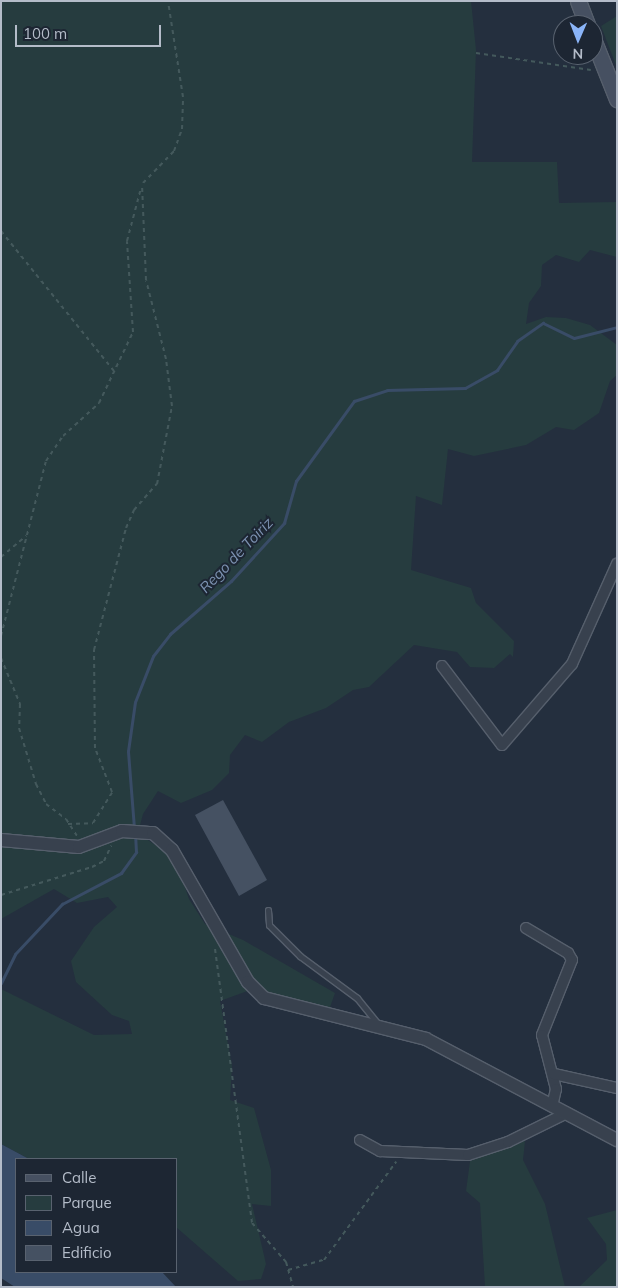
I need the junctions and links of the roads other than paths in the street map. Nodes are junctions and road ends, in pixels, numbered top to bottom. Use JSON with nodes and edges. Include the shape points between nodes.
{"nodes":[{"id":1,"x":578,"y":1,"type":"edge"},
{"id":2,"x":584,"y":15,"type":"edge"},
{"id":3,"x":603,"y":64,"type":"edge"},
{"id":4,"x":617,"y":99,"type":"edge"},
{"id":5,"x":617,"y":564,"type":"edge"},
{"id":6,"x":442,"y":666,"type":"dead end"},
{"id":7,"x":1,"y":840,"type":"edge"},
{"id":8,"x":268,"y":910,"type":"dead end"},
{"id":9,"x":526,"y":928,"type":"dead end"},
{"id":10,"x":382,"y":1029,"type":"junction"},
{"id":11,"x":554,"y":1074,"type":"junction"},
{"id":12,"x":617,"y":1088,"type":"edge"},
{"id":13,"x":552,"y":1106,"type":"junction"},
{"id":14,"x":565,"y":1114,"type":"junction"},
{"id":15,"x":360,"y":1140,"type":"dead end"},
{"id":16,"x":617,"y":1140,"type":"edge"}],
"edges":[{"from":1,"to":2,"type":"main road"},
{"from":3,"to":4,"type":"main road"},
{"from":5,"to":6,"type":"street","via":[[572,664],[502,745]]},
{"from":7,"to":10,"type":"street","via":[[58,848],[118,834],[149,831],[172,850],[248,982],[264,998]]},
{"from":8,"to":10,"type":"lane","via":[[270,925],[300,956],[357,998]]},
{"from":9,"to":11,"type":"street","via":[[568,954],[572,960],[542,1035]]},
{"from":10,"to":13,"type":"street","via":[[426,1039]]},
{"from":11,"to":12,"type":"street"},
{"from":11,"to":13,"type":"street","via":[[556,1089]]},
{"from":13,"to":14,"type":"street"},
{"from":14,"to":15,"type":"street","via":[[508,1142],[468,1155],[380,1150]]},
{"from":14,"to":16,"type":"street"}]}
